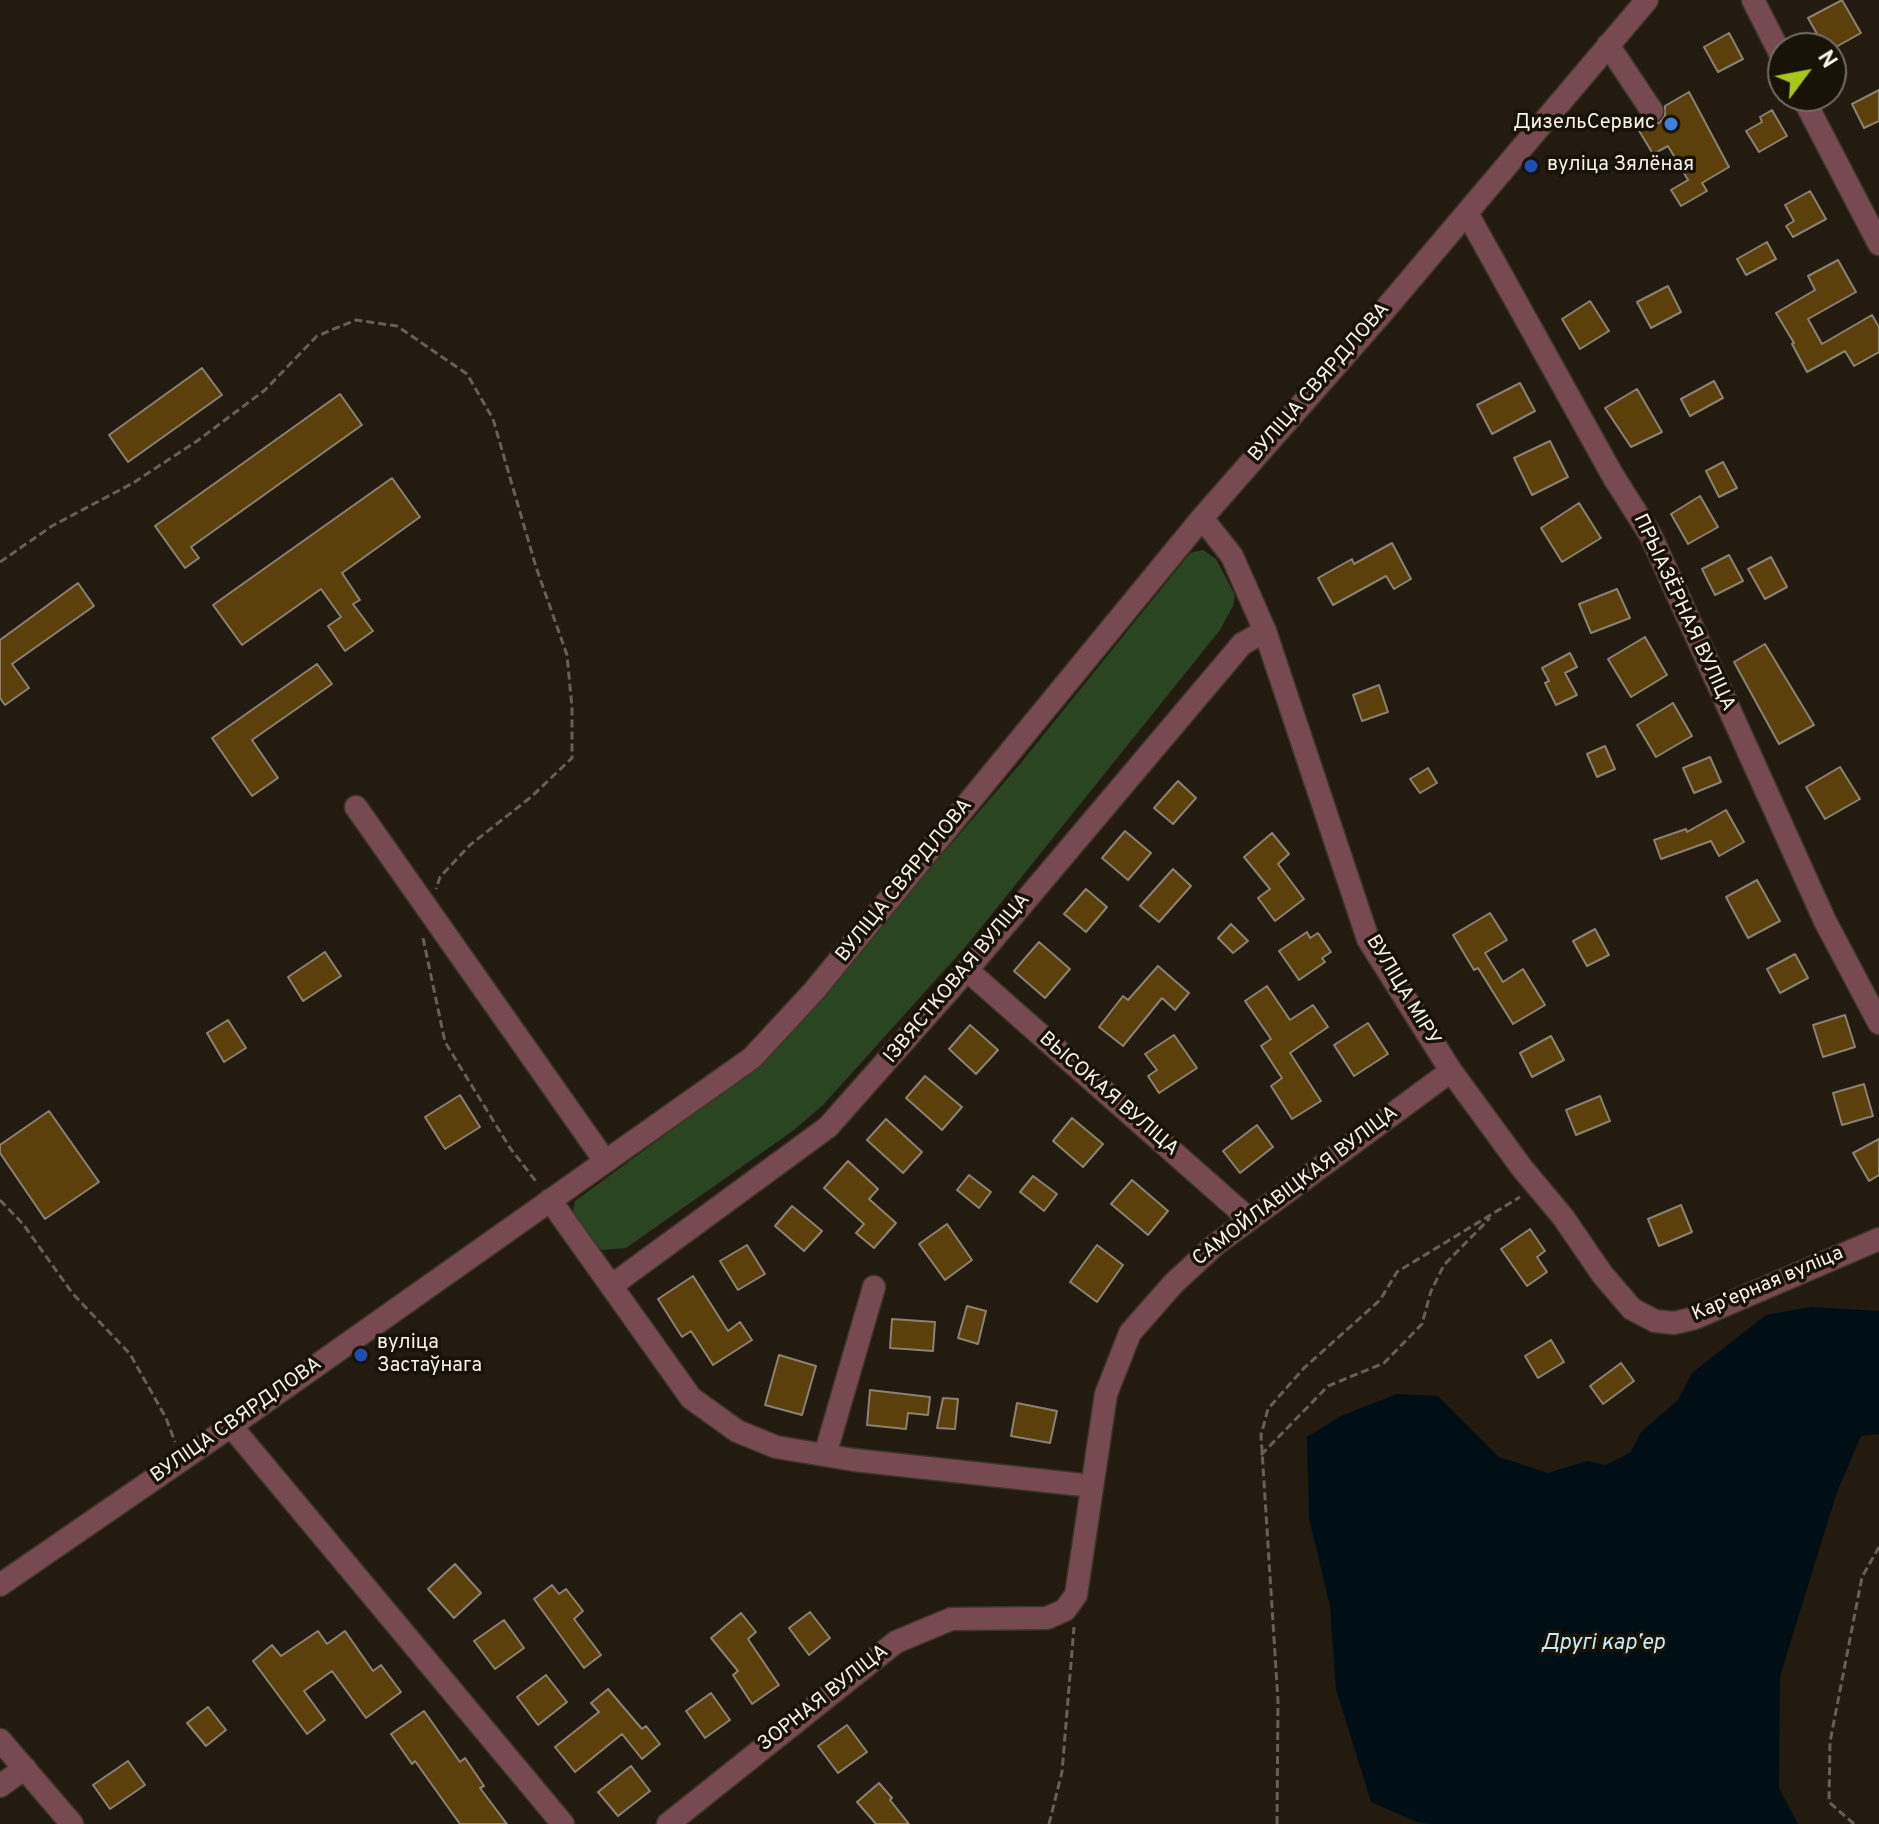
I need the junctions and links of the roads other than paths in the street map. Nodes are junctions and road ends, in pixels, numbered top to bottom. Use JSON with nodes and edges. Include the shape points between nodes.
{"nodes":[{"id":1,"x":1647,"y":0,"type":"edge"},
{"id":2,"x":1753,"y":0,"type":"edge"},
{"id":3,"x":1769,"y":32,"type":"edge"},
{"id":4,"x":1608,"y":45,"type":"junction"},
{"id":5,"x":1652,"y":111,"type":"dead end"},
{"id":6,"x":1810,"y":112,"type":"edge"},
{"id":7,"x":1467,"y":213,"type":"junction"},
{"id":8,"x":1879,"y":244,"type":"edge"},
{"id":9,"x":1202,"y":518,"type":"junction"},
{"id":10,"x":1265,"y":631,"type":"junction"},
{"id":11,"x":356,"y":807,"type":"dead end"},
{"id":12,"x":967,"y":970,"type":"junction"},
{"id":13,"x":1879,"y":1023,"type":"edge"},
{"id":14,"x":1451,"y":1071,"type":"junction"},
{"id":15,"x":605,"y":1161,"type":"junction"},
{"id":16,"x":550,"y":1200,"type":"junction"},
{"id":17,"x":1249,"y":1219,"type":"junction"},
{"id":18,"x":1879,"y":1239,"type":"edge"},
{"id":19,"x":611,"y":1286,"type":"junction"},
{"id":20,"x":874,"y":1287,"type":"dead end"},
{"id":21,"x":1655,"y":1321,"type":"joint"},
{"id":22,"x":231,"y":1426,"type":"junction"},
{"id":23,"x":825,"y":1455,"type":"junction"},
{"id":24,"x":1092,"y":1486,"type":"junction"},
{"id":25,"x":0,"y":1585,"type":"edge"},
{"id":26,"x":1047,"y":1618,"type":"joint"},
{"id":27,"x":0,"y":1740,"type":"edge"},
{"id":28,"x":25,"y":1768,"type":"junction"},
{"id":29,"x":0,"y":1786,"type":"edge"},
{"id":30,"x":72,"y":1824,"type":"edge"},
{"id":31,"x":563,"y":1824,"type":"edge"},
{"id":32,"x":668,"y":1824,"type":"edge"}],
"edges":[{"from":1,"to":4,"type":"street","name":"ВУЛІЦА СВЯРДЛОВА"},
{"from":2,"to":3,"type":"street"},
{"from":4,"to":5,"type":"street"},
{"from":4,"to":7,"type":"street","name":"ВУЛІЦА СВЯРДЛОВА"},
{"from":6,"to":8,"type":"street"},
{"from":7,"to":9,"type":"street","name":"ВУЛІЦА СВЯРДЛОВА"},
{"from":7,"to":13,"type":"street","name":"ПРЫАЗЁРНАЯ ВУЛІЦА","via":[[1651,536],[1825,921]]},
{"from":9,"to":10,"type":"street","name":"ВУЛІЦА МІРУ","via":[[1232,556]]},
{"from":9,"to":15,"type":"street","name":"ВУЛІЦА СВЯРДЛОВА","via":[[752,1058]]},
{"from":10,"to":12,"type":"street","name":"ІЗВЯСТКОВАЯ ВУЛІЦА","via":[[1242,644]]},
{"from":10,"to":14,"type":"street","name":"ВУЛІЦА МІРУ","via":[[1368,939]]},
{"from":11,"to":15,"type":"street"},
{"from":12,"to":17,"type":"street","name":"ВЫСОКАЯ ВУЛІЦА"},
{"from":12,"to":19,"type":"street","name":"ІЗВЯСТКОВАЯ ВУЛІЦА","via":[[828,1127]]},
{"from":14,"to":17,"type":"street","name":"САМОЙЛАВІЦКАЯ ВУЛІЦА"},
{"from":14,"to":21,"type":"street","name":"ВУЛІЦА МІРУ","via":[[1602,1274],[1632,1309]]},
{"from":15,"to":16,"type":"street","name":"ВУЛІЦА СВЯРДЛОВА"},
{"from":16,"to":19,"type":"street"},
{"from":16,"to":22,"type":"street","name":"ВУЛІЦА СВЯРДЛОВА"},
{"from":17,"to":24,"type":"street","name":"САМОЙЛАВІЦКАЯ ВУЛІЦА","via":[[1173,1284],[1130,1333],[1106,1394]]},
{"from":18,"to":21,"type":"street","name":"Карʼерная вуліца","via":[[1695,1318]]},
{"from":19,"to":23,"type":"street","via":[[691,1398],[737,1431],[776,1447]]},
{"from":20,"to":23,"type":"street"},
{"from":22,"to":25,"type":"street","name":"ВУЛІЦА СВЯРДЛОВА"},
{"from":22,"to":31,"type":"street"},
{"from":23,"to":24,"type":"street"},
{"from":24,"to":26,"type":"street","name":"САМОЙЛАВІЦКАЯ ВУЛІЦА","via":[[1076,1595],[1065,1610]]},
{"from":26,"to":32,"type":"street","name":"ЗОРНАЯ ВУЛІЦА","via":[[951,1619],[896,1642]]},
{"from":27,"to":28,"type":"street"},
{"from":28,"to":29,"type":"street"},
{"from":28,"to":30,"type":"street"}]}
